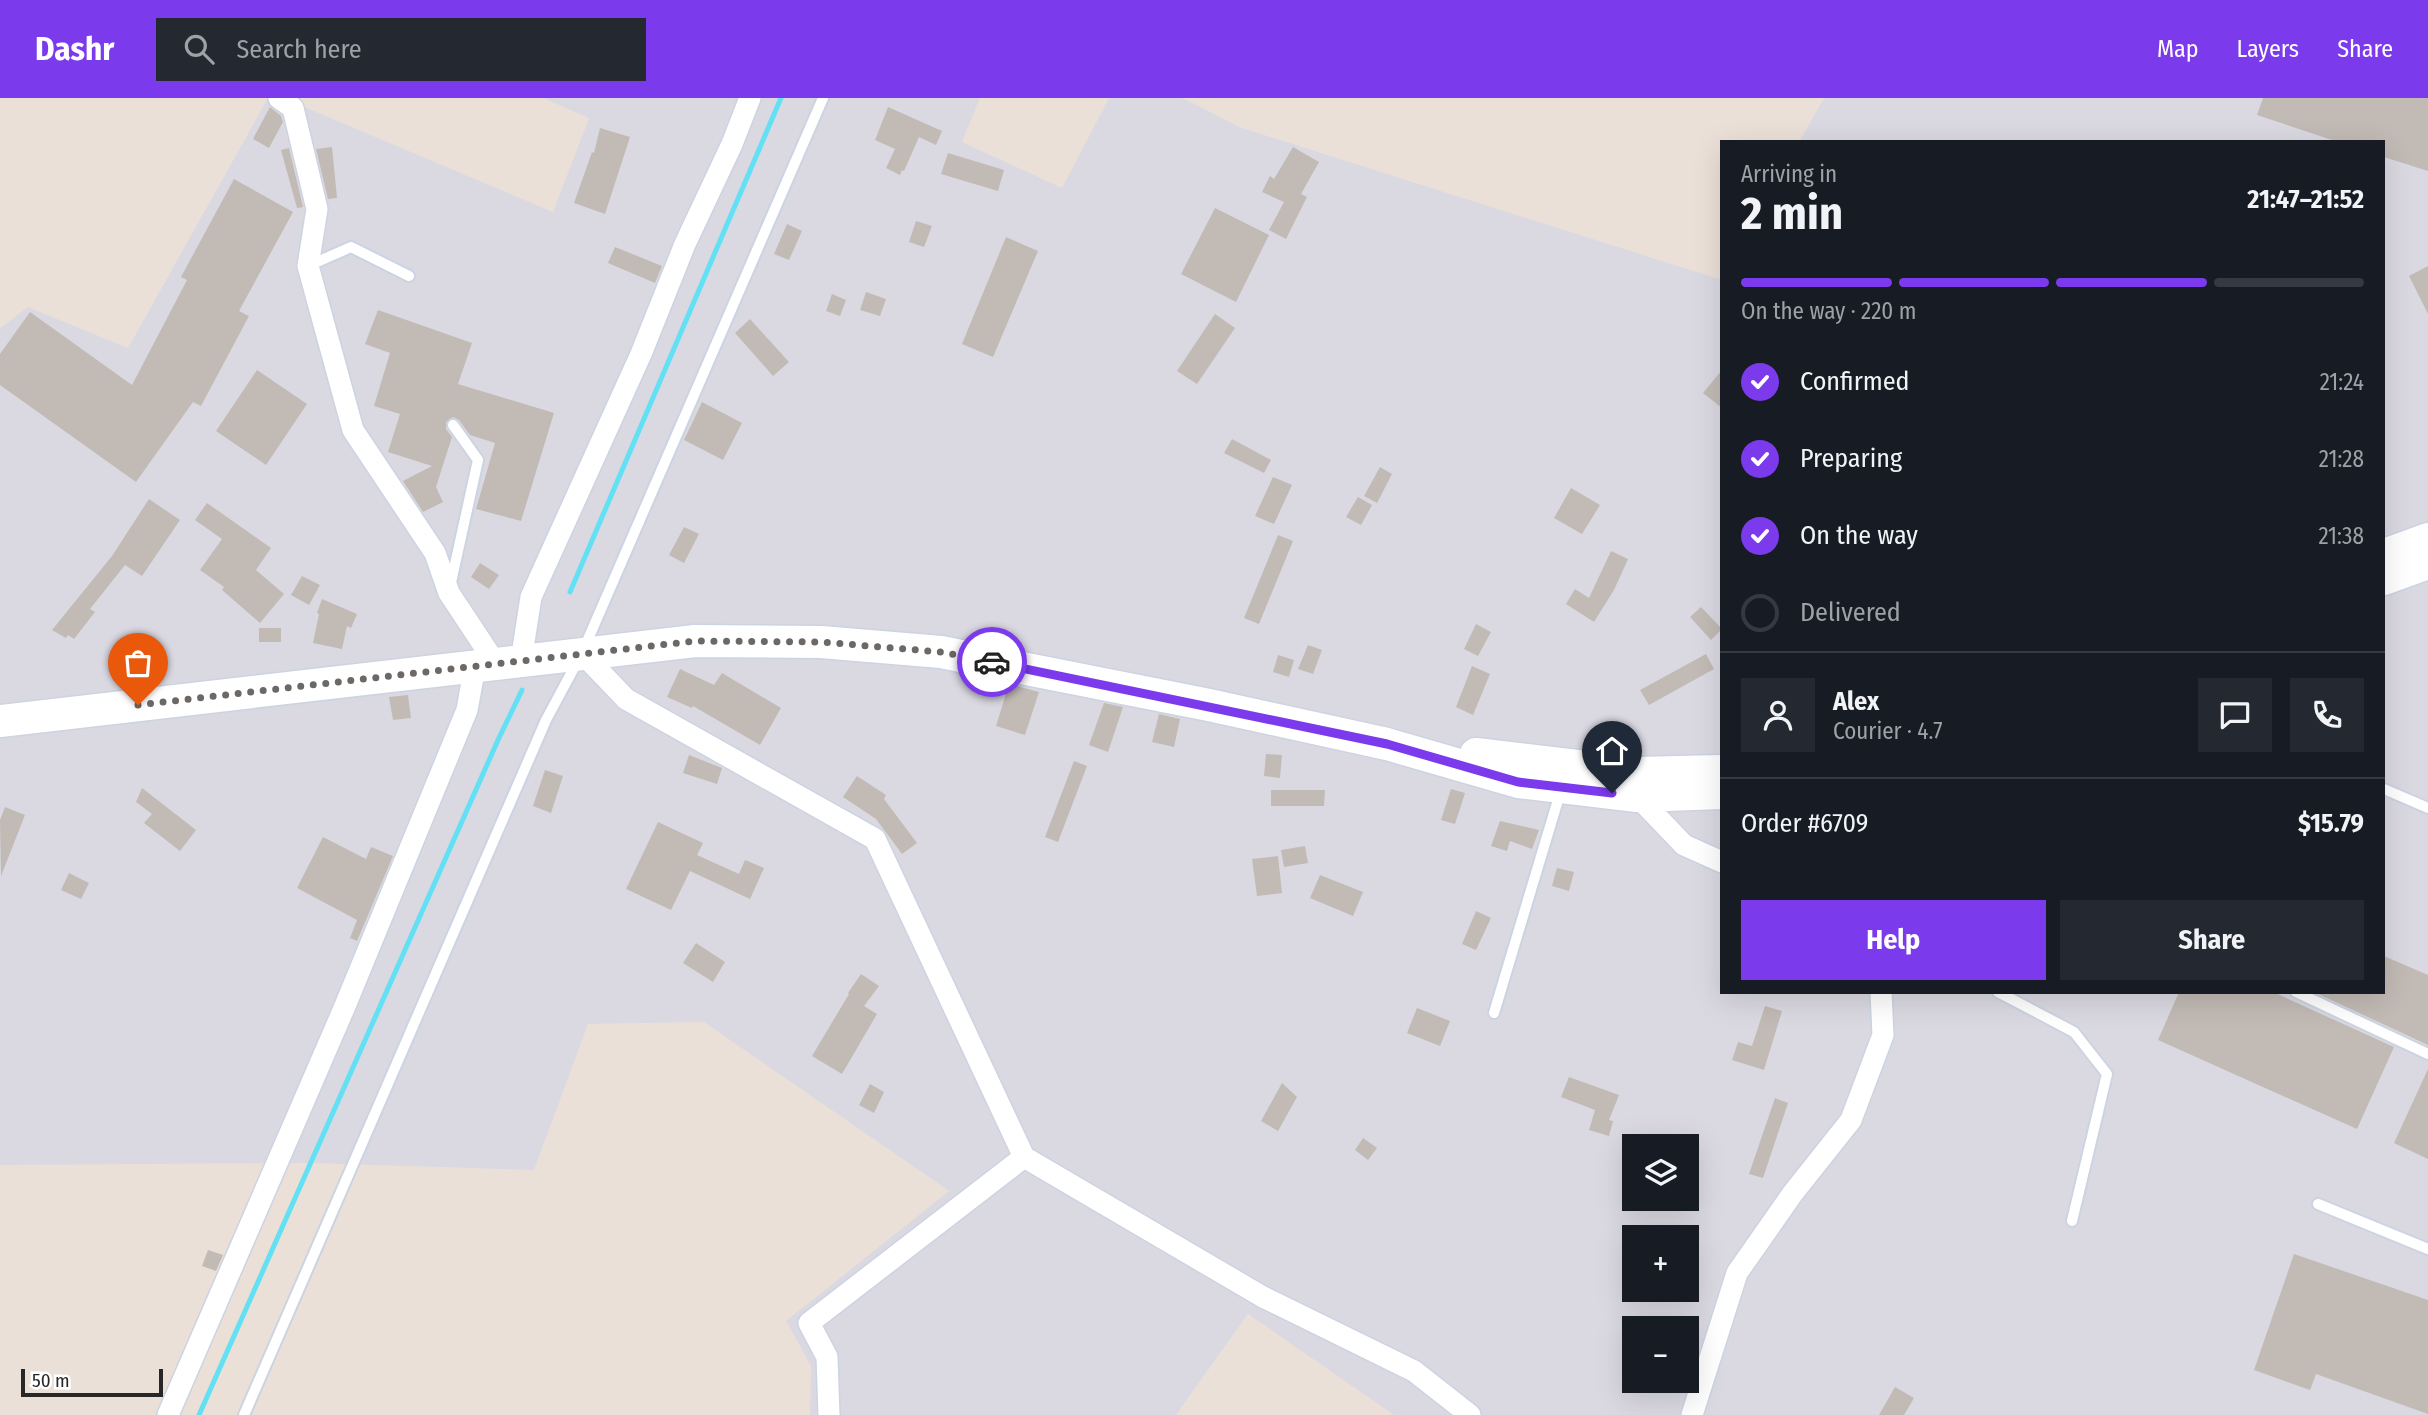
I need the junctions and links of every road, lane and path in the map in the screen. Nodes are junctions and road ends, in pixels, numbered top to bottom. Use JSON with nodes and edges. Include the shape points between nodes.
{"nodes":[{"id":1,"x":279,"y":98,"type":"edge"},
{"id":2,"x":750,"y":98,"type":"edge"},
{"id":3,"x":823,"y":98,"type":"edge"},
{"id":4,"x":308,"y":266,"type":"junction"},
{"id":5,"x":408,"y":276,"type":"dead end"},
{"id":6,"x":453,"y":425,"type":"dead end"},
{"id":7,"x":2428,"y":538,"type":"edge"},
{"id":8,"x":2385,"y":555,"type":"edge"},
{"id":9,"x":2428,"y":563,"type":"edge"},
{"id":10,"x":2385,"y":579,"type":"edge"},
{"id":11,"x":449,"y":593,"type":"junction"},
{"id":12,"x":582,"y":653,"type":"junction"},
{"id":13,"x":497,"y":664,"type":"junction"},
{"id":14,"x":0,"y":722,"type":"edge"},
{"id":15,"x":1387,"y":744,"type":"junction"},
{"id":16,"x":1720,"y":771,"type":"edge"},
{"id":17,"x":1562,"y":787,"type":"junction"},
{"id":18,"x":2385,"y":789,"type":"edge"},
{"id":19,"x":1720,"y":793,"type":"edge"},
{"id":20,"x":1637,"y":796,"type":"junction"},
{"id":21,"x":2428,"y":808,"type":"edge"},
{"id":22,"x":1720,"y":861,"type":"edge"},
{"id":23,"x":1881,"y":994,"type":"edge"},
{"id":24,"x":2002,"y":994,"type":"edge"},
{"id":25,"x":2300,"y":994,"type":"edge"},
{"id":26,"x":1494,"y":1013,"type":"dead end"},
{"id":27,"x":2428,"y":1054,"type":"edge"},
{"id":28,"x":1024,"y":1157,"type":"junction"},
{"id":29,"x":2318,"y":1204,"type":"dead end"},
{"id":30,"x":2073,"y":1221,"type":"dead end"},
{"id":31,"x":2428,"y":1249,"type":"edge"},
{"id":32,"x":168,"y":1415,"type":"edge"},
{"id":33,"x":244,"y":1415,"type":"edge"},
{"id":34,"x":829,"y":1415,"type":"edge"},
{"id":35,"x":1470,"y":1415,"type":"edge"},
{"id":36,"x":1692,"y":1415,"type":"edge"}],
"edges":[{"from":1,"to":4,"type":"street","via":[[293,108],[317,209]]},
{"from":2,"to":13,"type":"street","via":[[641,354]]},
{"from":3,"to":12,"type":"lane"},
{"from":4,"to":5,"type":"lane","via":[[351,247]]},
{"from":4,"to":11,"type":"street","via":[[353,430],[435,553]]},
{"from":6,"to":11,"type":"lane","via":[[478,460]]},
{"from":7,"to":8,"type":"main road"},
{"from":9,"to":10,"type":"main road"},
{"from":11,"to":13,"type":"street"},
{"from":12,"to":13,"type":"main road"},
{"from":12,"to":15,"type":"main road","via":[[695,641],[821,642],[941,652]]},
{"from":12,"to":28,"type":"street","via":[[626,699],[875,839]]},
{"from":12,"to":33,"type":"lane","via":[[546,720]]},
{"from":13,"to":14,"type":"main road"},
{"from":13,"to":32,"type":"street","via":[[467,710]]},
{"from":15,"to":16,"type":"main road","via":[[1637,773]]},
{"from":15,"to":17,"type":"main road","via":[[1518,782]]},
{"from":17,"to":20,"type":"main road"},
{"from":17,"to":26,"type":"lane"},
{"from":18,"to":21,"type":"lane"},
{"from":19,"to":20,"type":"main road"},
{"from":20,"to":22,"type":"street","via":[[1684,845]]},
{"from":23,"to":36,"type":"street","via":[[1883,1035],[1851,1120],[1737,1273]]},
{"from":24,"to":30,"type":"lane","via":[[2074,1032],[2106,1074]]},
{"from":25,"to":27,"type":"lane"},
{"from":28,"to":34,"type":"street","via":[[809,1323],[827,1357]]},
{"from":28,"to":35,"type":"street","via":[[1263,1297],[1414,1371]]},
{"from":29,"to":31,"type":"lane"}]}
